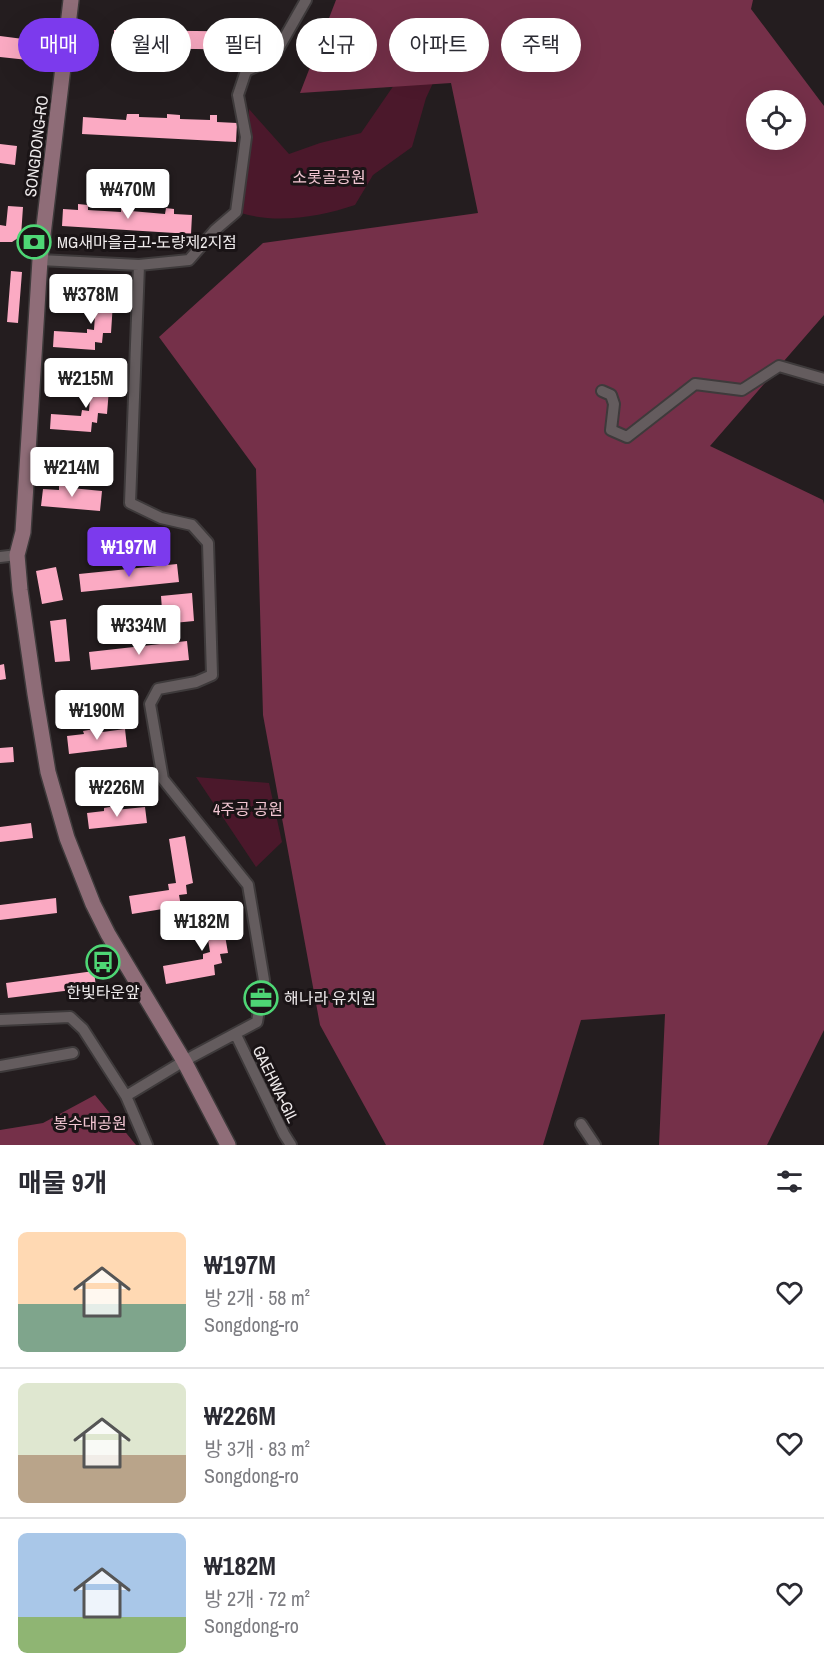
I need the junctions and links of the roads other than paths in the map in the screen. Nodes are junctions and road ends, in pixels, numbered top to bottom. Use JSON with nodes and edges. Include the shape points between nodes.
{"nodes":[{"id":1,"x":71,"y":0,"type":"edge"},
{"id":2,"x":306,"y":0,"type":"edge"},
{"id":3,"x":40,"y":260,"type":"junction"},
{"id":4,"x":139,"y":265,"type":"junction"},
{"id":5,"x":824,"y":379,"type":"edge"},
{"id":6,"x":602,"y":391,"type":"dead end"},
{"id":7,"x":17,"y":555,"type":"junction"},
{"id":8,"x":0,"y":556,"type":"edge"},
{"id":9,"x":0,"y":1020,"type":"edge"},
{"id":10,"x":236,"y":1035,"type":"junction"},
{"id":11,"x":73,"y":1053,"type":"dead end"},
{"id":12,"x":184,"y":1061,"type":"junction"},
{"id":13,"x":0,"y":1066,"type":"edge"},
{"id":14,"x":126,"y":1096,"type":"junction"},
{"id":15,"x":581,"y":1124,"type":"dead end"},
{"id":16,"x":147,"y":1145,"type":"edge"},
{"id":17,"x":228,"y":1145,"type":"edge"},
{"id":18,"x":291,"y":1145,"type":"edge"},
{"id":19,"x":595,"y":1145,"type":"edge"}],
"edges":[{"from":1,"to":3,"type":"street","name":"SONGDONG-RO"},
{"from":2,"to":4,"type":"street","via":[[273,58],[246,71],[243,79],[238,95],[246,137],[236,212],[189,260]]},
{"from":3,"to":4,"type":"street"},
{"from":3,"to":7,"type":"street","name":"SONGDONG-RO","via":[[23,532]]},
{"from":4,"to":10,"type":"street","via":[[130,503],[161,518],[192,525],[208,543],[212,675],[158,689],[150,704],[163,779],[248,885],[264,980],[257,1022]]},
{"from":5,"to":6,"type":"street","via":[[779,366],[742,390],[695,384],[627,437],[611,430],[614,404],[611,395]]},
{"from":7,"to":8,"type":"street"},
{"from":7,"to":12,"type":"street","name":"SONGDONG-RO","via":[[46,761],[67,838],[108,934]]},
{"from":9,"to":14,"type":"street","via":[[70,1017],[83,1029]]},
{"from":10,"to":12,"type":"street"},
{"from":10,"to":18,"type":"street","name":"GAEHWA-GIL"},
{"from":11,"to":13,"type":"street"},
{"from":12,"to":14,"type":"street"},
{"from":12,"to":17,"type":"street","name":"SONGDONG-RO"},
{"from":14,"to":16,"type":"street"},
{"from":15,"to":19,"type":"street"}]}
